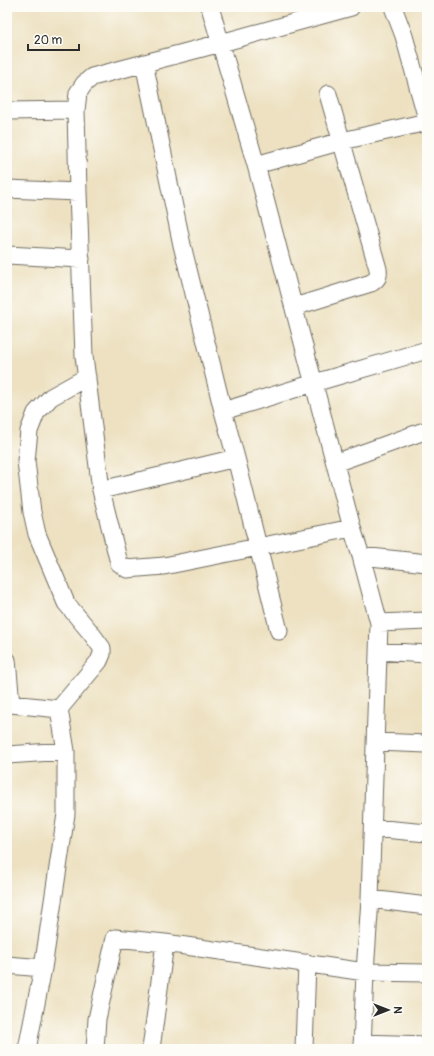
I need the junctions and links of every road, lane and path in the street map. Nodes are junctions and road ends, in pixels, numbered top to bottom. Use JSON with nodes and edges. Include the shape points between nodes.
{"nodes":[{"id":1,"x":210,"y":7,"type":"edge"},
{"id":2,"x":351,"y":7,"type":"edge"},
{"id":3,"x":393,"y":7,"type":"edge"},
{"id":4,"x":221,"y":43,"type":"junction"},
{"id":5,"x":144,"y":63,"type":"junction"},
{"id":6,"x":422,"y":78,"type":"edge"},
{"id":7,"x":328,"y":94,"type":"dead end"},
{"id":8,"x":76,"y":110,"type":"junction"},
{"id":9,"x":7,"y":111,"type":"edge"},
{"id":10,"x":427,"y":121,"type":"edge"},
{"id":11,"x":342,"y":141,"type":"junction"},
{"id":12,"x":256,"y":165,"type":"junction"},
{"id":13,"x":7,"y":189,"type":"edge"},
{"id":14,"x":78,"y":192,"type":"junction"},
{"id":15,"x":7,"y":255,"type":"edge"},
{"id":16,"x":81,"y":259,"type":"junction"},
{"id":17,"x":294,"y":307,"type":"junction"},
{"id":18,"x":427,"y":350,"type":"edge"},
{"id":19,"x":87,"y":377,"type":"junction"},
{"id":20,"x":314,"y":383,"type":"junction"},
{"id":21,"x":223,"y":411,"type":"junction"},
{"id":22,"x":427,"y":430,"type":"edge"},
{"id":23,"x":236,"y":458,"type":"junction"},
{"id":24,"x":335,"y":463,"type":"junction"},
{"id":25,"x":101,"y":490,"type":"junction"},
{"id":26,"x":352,"y":528,"type":"junction"},
{"id":27,"x":258,"y":547,"type":"junction"},
{"id":28,"x":361,"y":556,"type":"junction"},
{"id":29,"x":427,"y":563,"type":"edge"},
{"id":30,"x":427,"y":621,"type":"edge"},
{"id":31,"x":379,"y":623,"type":"junction"},
{"id":32,"x":279,"y":631,"type":"dead end"},
{"id":33,"x":378,"y":651,"type":"junction"},
{"id":34,"x":427,"y":654,"type":"edge"},
{"id":35,"x":7,"y":660,"type":"edge"},
{"id":36,"x":59,"y":709,"type":"junction"},
{"id":37,"x":376,"y":742,"type":"junction"},
{"id":38,"x":427,"y":744,"type":"edge"},
{"id":39,"x":66,"y":751,"type":"junction"},
{"id":40,"x":7,"y":755,"type":"edge"},
{"id":41,"x":373,"y":828,"type":"junction"},
{"id":42,"x":427,"y":833,"type":"edge"},
{"id":43,"x":370,"y":899,"type":"junction"},
{"id":44,"x":427,"y":906,"type":"edge"},
{"id":45,"x":165,"y":943,"type":"junction"},
{"id":46,"x":307,"y":963,"type":"junction"},
{"id":47,"x":7,"y":965,"type":"edge"},
{"id":48,"x":43,"y":968,"type":"junction"},
{"id":49,"x":365,"y":972,"type":"junction"},
{"id":50,"x":427,"y":973,"type":"edge"},
{"id":51,"x":427,"y":1045,"type":"edge"},
{"id":52,"x":362,"y":1046,"type":"edge"},
{"id":53,"x":27,"y":1049,"type":"edge"},
{"id":54,"x":95,"y":1049,"type":"edge"},
{"id":55,"x":151,"y":1049,"type":"edge"},
{"id":56,"x":304,"y":1049,"type":"edge"}],
"edges":[{"from":1,"to":4,"type":"street"},
{"from":2,"to":4,"type":"street"},
{"from":3,"to":6,"type":"street"},
{"from":4,"to":5,"type":"street"},
{"from":4,"to":12,"type":"street"},
{"from":5,"to":8,"type":"street","via":[[92,77],[78,93]]},
{"from":5,"to":21,"type":"street","via":[[182,245]]},
{"from":6,"to":10,"type":"street"},
{"from":7,"to":11,"type":"street"},
{"from":8,"to":9,"type":"street"},
{"from":8,"to":14,"type":"street"},
{"from":10,"to":11,"type":"street"},
{"from":11,"to":12,"type":"street"},
{"from":11,"to":17,"type":"street","via":[[379,275],[371,283]]},
{"from":12,"to":17,"type":"street"},
{"from":13,"to":14,"type":"street"},
{"from":14,"to":16,"type":"street"},
{"from":15,"to":16,"type":"street"},
{"from":16,"to":19,"type":"street"},
{"from":17,"to":20,"type":"street"},
{"from":18,"to":20,"type":"street"},
{"from":19,"to":25,"type":"street"},
{"from":19,"to":36,"type":"street","via":[[51,397],[36,413],[28,431],[26,461],[37,534],[66,603],[102,648],[100,661]]},
{"from":20,"to":21,"type":"street"},
{"from":20,"to":24,"type":"street"},
{"from":21,"to":23,"type":"street"},
{"from":22,"to":24,"type":"street"},
{"from":23,"to":25,"type":"street"},
{"from":23,"to":27,"type":"street"},
{"from":24,"to":26,"type":"street"},
{"from":25,"to":27,"type":"street","via":[[119,563],[127,570],[164,566]]},
{"from":26,"to":27,"type":"street"},
{"from":26,"to":28,"type":"street"},
{"from":27,"to":32,"type":"street"},
{"from":28,"to":29,"type":"street"},
{"from":28,"to":31,"type":"street"},
{"from":30,"to":31,"type":"street"},
{"from":31,"to":33,"type":"street"},
{"from":33,"to":34,"type":"street"},
{"from":33,"to":37,"type":"street"},
{"from":35,"to":36,"type":"street","via":[[11,704]]},
{"from":36,"to":39,"type":"street"},
{"from":37,"to":38,"type":"street"},
{"from":37,"to":41,"type":"street"},
{"from":39,"to":40,"type":"street"},
{"from":39,"to":48,"type":"street","via":[[66,814]]},
{"from":41,"to":42,"type":"street"},
{"from":41,"to":43,"type":"street"},
{"from":43,"to":44,"type":"street"},
{"from":43,"to":49,"type":"street"},
{"from":45,"to":46,"type":"street"},
{"from":45,"to":54,"type":"street","via":[[115,938],[97,1019]]},
{"from":45,"to":55,"type":"street"},
{"from":46,"to":49,"type":"street"},
{"from":46,"to":56,"type":"street"},
{"from":47,"to":48,"type":"street"},
{"from":48,"to":53,"type":"street"},
{"from":49,"to":50,"type":"street"},
{"from":49,"to":52,"type":"street"},
{"from":51,"to":52,"type":"street"}]}
